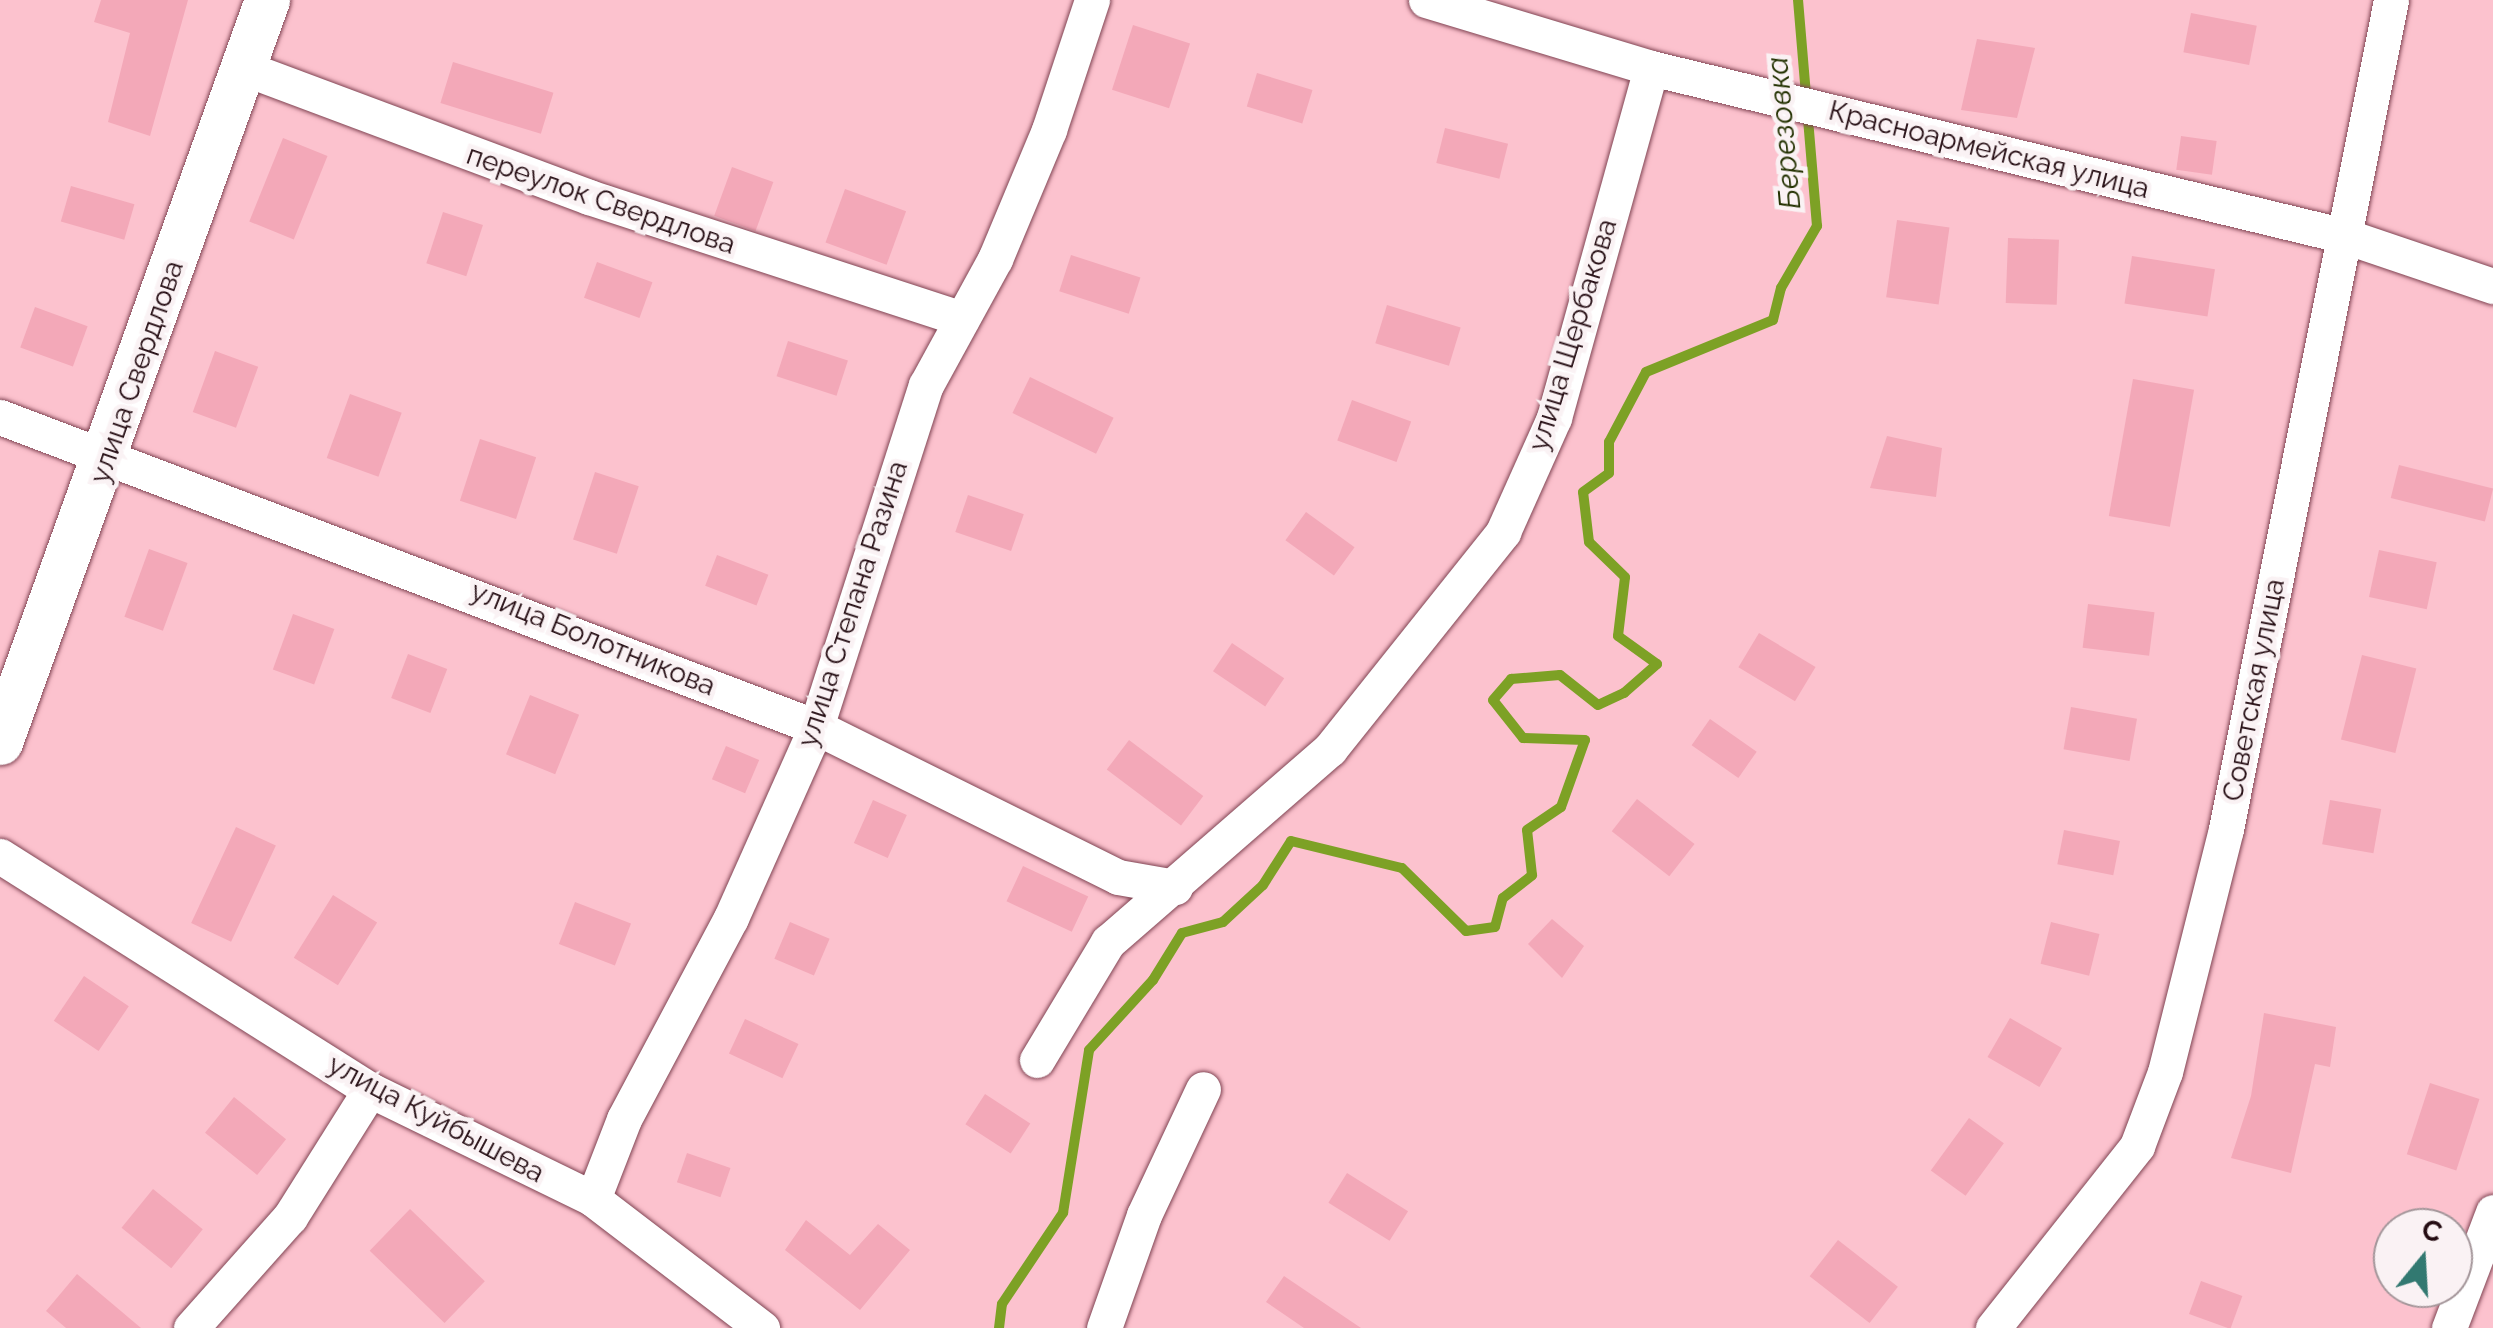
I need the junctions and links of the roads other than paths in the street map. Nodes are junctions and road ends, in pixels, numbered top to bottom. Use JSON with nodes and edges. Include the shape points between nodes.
{"nodes":[{"id":1,"x":268,"y":0,"type":"edge"},
{"id":2,"x":1092,"y":0,"type":"edge"},
{"id":3,"x":1426,"y":0,"type":"edge"},
{"id":4,"x":2392,"y":0,"type":"edge"},
{"id":5,"x":244,"y":68,"type":"junction"},
{"id":6,"x":1651,"y":68,"type":"junction"},
{"id":7,"x":2345,"y":236,"type":"junction"},
{"id":8,"x":2493,"y":286,"type":"edge"},
{"id":9,"x":962,"y":319,"type":"junction"},
{"id":10,"x":0,"y":416,"type":"edge"},
{"id":11,"x":108,"y":453,"type":"junction"},
{"id":12,"x":816,"y":728,"type":"junction"},
{"id":13,"x":0,"y":742,"type":"edge"},
{"id":14,"x":0,"y":856,"type":"edge"},
{"id":15,"x":1174,"y":887,"type":"junction"},
{"id":16,"x":1037,"y":1060,"type":"dead end"},
{"id":17,"x":370,"y":1090,"type":"junction"},
{"id":18,"x":1203,"y":1090,"type":"dead end"},
{"id":19,"x":593,"y":1200,"type":"junction"},
{"id":20,"x":2493,"y":1212,"type":"edge"},
{"id":21,"x":191,"y":1328,"type":"edge"},
{"id":22,"x":762,"y":1328,"type":"edge"},
{"id":23,"x":1104,"y":1328,"type":"edge"},
{"id":24,"x":1993,"y":1328,"type":"edge"},
{"id":25,"x":2449,"y":1328,"type":"edge"}],
"edges":[{"from":1,"to":5,"type":"main road","name":"улица Свердлова"},
{"from":2,"to":9,"type":"street","name":"улица Степана Разина","via":[[1049,130]]},
{"from":3,"to":6,"type":"street","name":"Красноармейская улица"},
{"from":4,"to":7,"type":"street","name":"Советская улица"},
{"from":5,"to":9,"type":"street","name":"переулок Свердлова","via":[[589,197]]},
{"from":5,"to":11,"type":"main road","name":"улица Свердлова"},
{"from":6,"to":7,"type":"street","name":"Красноармейская улица"},
{"from":6,"to":15,"type":"street","name":"улица Щербакова","via":[[1554,418],[1502,532],[1330,748]]},
{"from":7,"to":8,"type":"street","name":"Красноармейская улица"},
{"from":7,"to":24,"type":"street","name":"Советская улица","via":[[2226,829],[2164,1072],[2138,1146]]},
{"from":9,"to":12,"type":"street","name":"улица Степана Разина","via":[[926,385]]},
{"from":10,"to":11,"type":"street","name":"улица Болотникова"},
{"from":11,"to":12,"type":"street","name":"улица Болотникова"},
{"from":11,"to":13,"type":"main road","name":"улица Свердлова"},
{"from":12,"to":15,"type":"street","name":"улица Болотникова","via":[[1118,878]]},
{"from":12,"to":19,"type":"street","name":"улица Степана Разина","via":[[731,918],[624,1120]]},
{"from":14,"to":17,"type":"street","name":"улица Куйбышева"},
{"from":15,"to":16,"type":"street","name":"улица Щербакова","via":[[1108,942]]},
{"from":17,"to":19,"type":"street","name":"улица Куйбышева"},
{"from":17,"to":21,"type":"street","via":[[290,1218]]},
{"from":18,"to":23,"type":"street","via":[[1144,1216]]},
{"from":19,"to":22,"type":"street","name":"улица Куйбышева"},
{"from":20,"to":25,"type":"street"}]}
